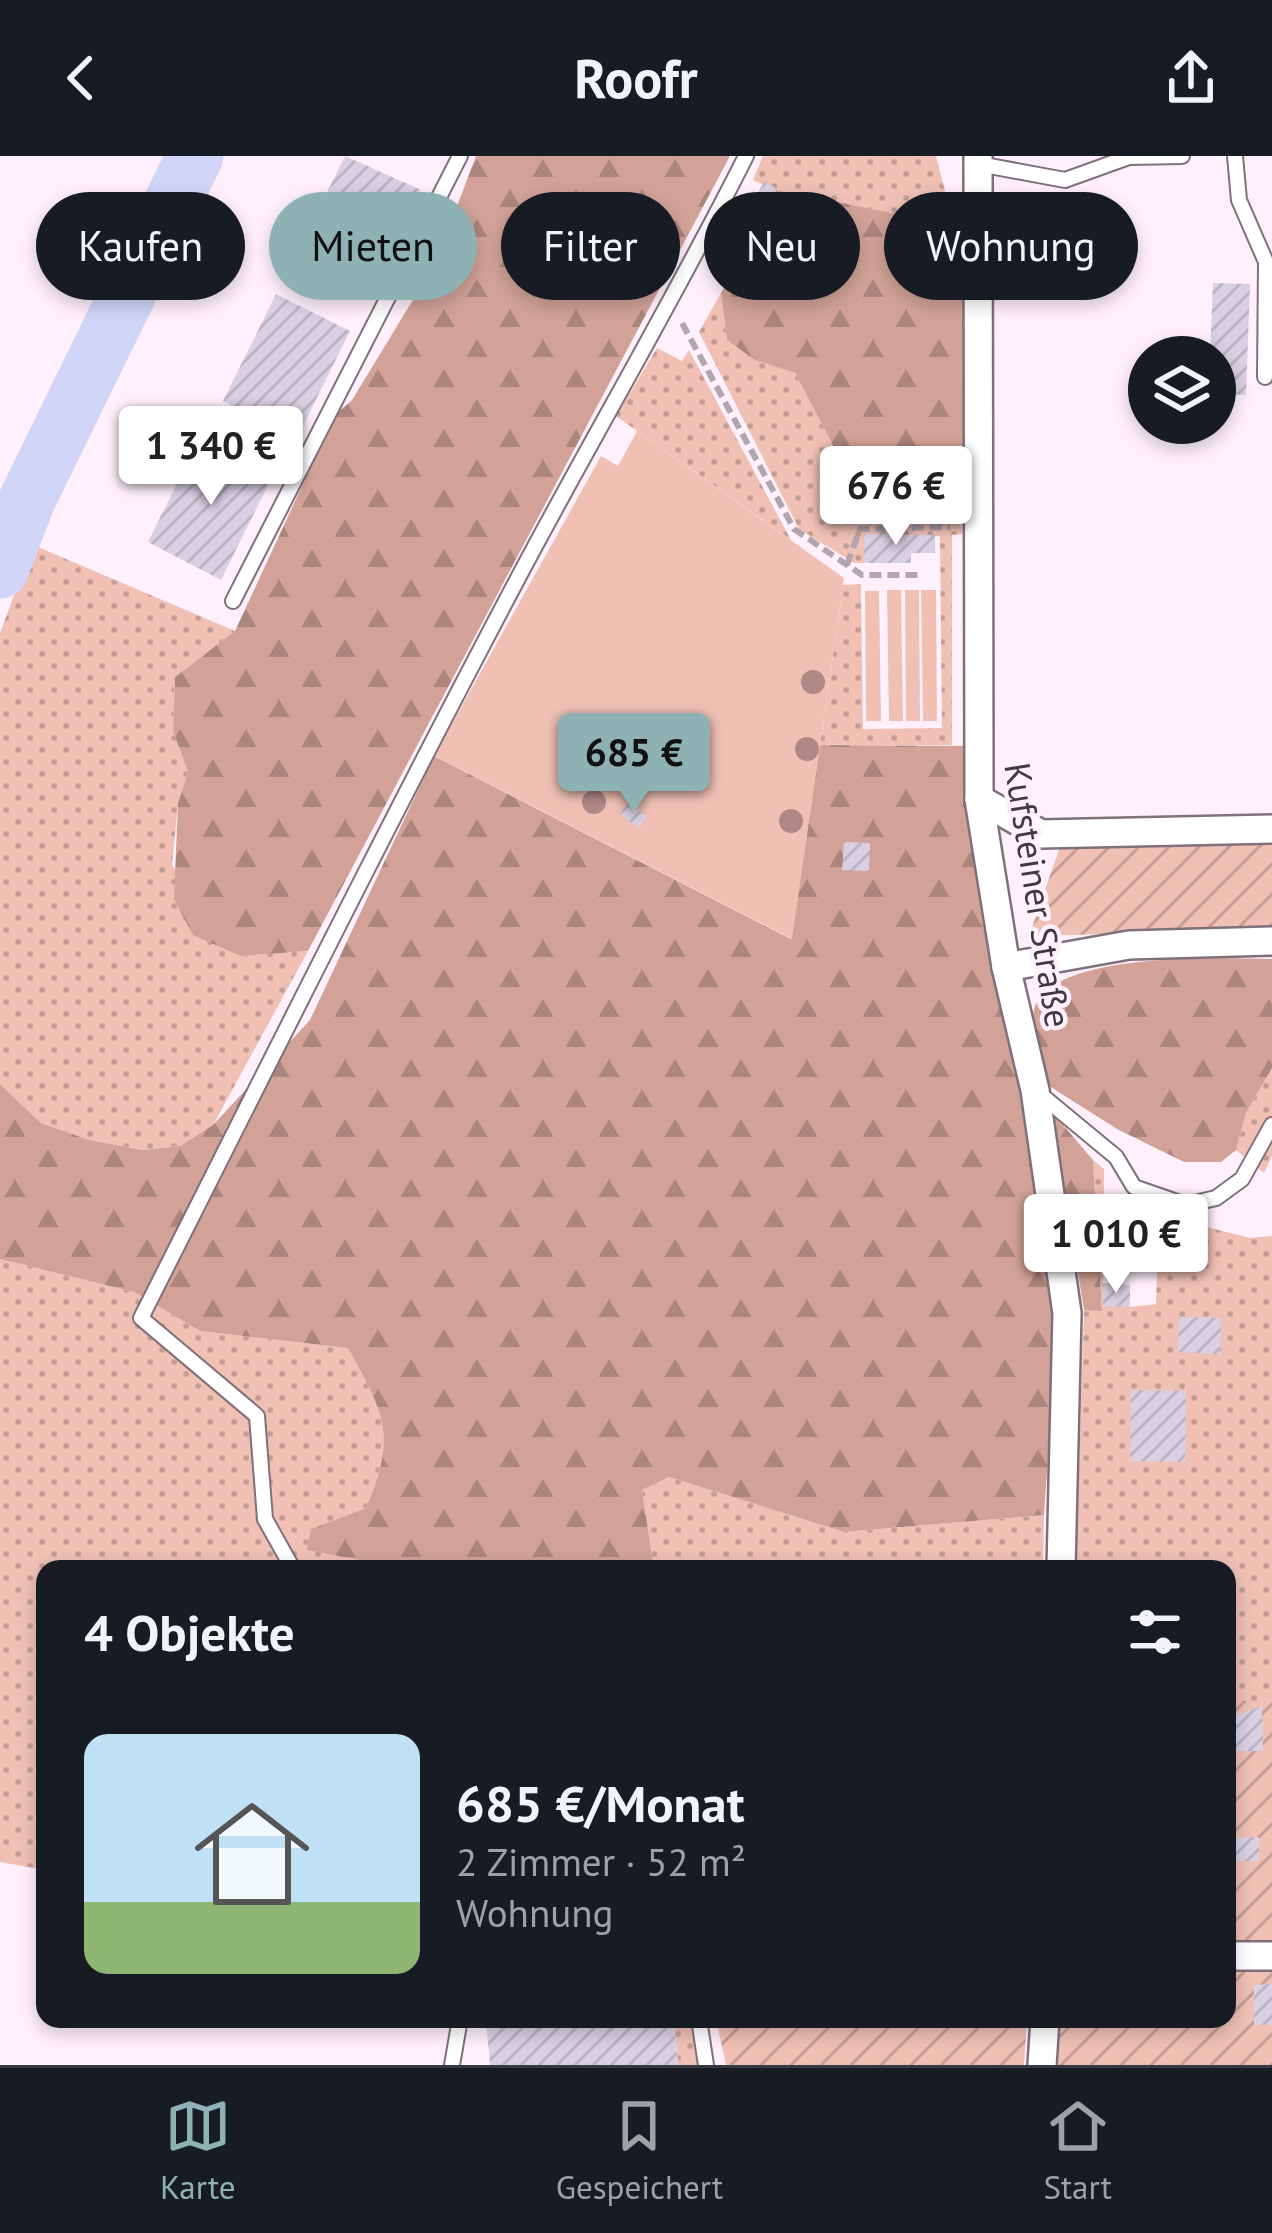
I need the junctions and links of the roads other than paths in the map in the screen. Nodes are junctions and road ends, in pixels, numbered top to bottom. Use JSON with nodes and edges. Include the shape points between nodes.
{"nodes":[{"id":1,"x":460,"y":156,"type":"edge"},
{"id":2,"x":746,"y":156,"type":"edge"},
{"id":3,"x":1182,"y":156,"type":"edge"},
{"id":4,"x":1235,"y":156,"type":"edge"},
{"id":5,"x":979,"y":160,"type":"edge"},
{"id":6,"x":1265,"y":377,"type":"dead end"},
{"id":7,"x":233,"y":601,"type":"dead end"},
{"id":8,"x":980,"y":799,"type":"junction"},
{"id":9,"x":1272,"y":830,"type":"edge"},
{"id":10,"x":1272,"y":941,"type":"edge"},
{"id":11,"x":1006,"y":967,"type":"junction"},
{"id":12,"x":1035,"y":1090,"type":"junction"},
{"id":13,"x":1272,"y":1125,"type":"edge"},
{"id":14,"x":287,"y":1560,"type":"edge"},
{"id":15,"x":1061,"y":1560,"type":"edge"},
{"id":16,"x":1272,"y":1955,"type":"edge"},
{"id":17,"x":1236,"y":1956,"type":"edge"},
{"id":18,"x":458,"y":2028,"type":"edge"},
{"id":19,"x":700,"y":2028,"type":"edge"},
{"id":20,"x":1044,"y":2028,"type":"edge"},
{"id":21,"x":452,"y":2065,"type":"edge"},
{"id":22,"x":706,"y":2065,"type":"edge"},
{"id":23,"x":1042,"y":2065,"type":"edge"}],
"edges":[{"from":1,"to":7,"type":"lane"},
{"from":2,"to":14,"type":"lane","via":[[420,764],[141,1318],[257,1416],[265,1519]]},
{"from":3,"to":5,"type":"lane","via":[[1129,157],[1065,180]]},
{"from":4,"to":6,"type":"lane","via":[[1239,200],[1265,262]]},
{"from":5,"to":8,"type":"street","name":"Kufsteiner Straße"},
{"from":8,"to":9,"type":"street","via":[[1041,834]]},
{"from":8,"to":11,"type":"street","name":"Kufsteiner Straße"},
{"from":10,"to":11,"type":"street","via":[[1129,945]]},
{"from":11,"to":12,"type":"street","name":"Kufsteiner Straße"},
{"from":12,"to":13,"type":"lane","via":[[1116,1156],[1134,1187],[1186,1205],[1216,1198],[1242,1179]]},
{"from":12,"to":15,"type":"street","name":"Kufsteiner Straße","via":[[1067,1313]]},
{"from":16,"to":17,"type":"street"},
{"from":18,"to":21,"type":"lane"},
{"from":19,"to":22,"type":"lane"},
{"from":20,"to":23,"type":"street"}]}
